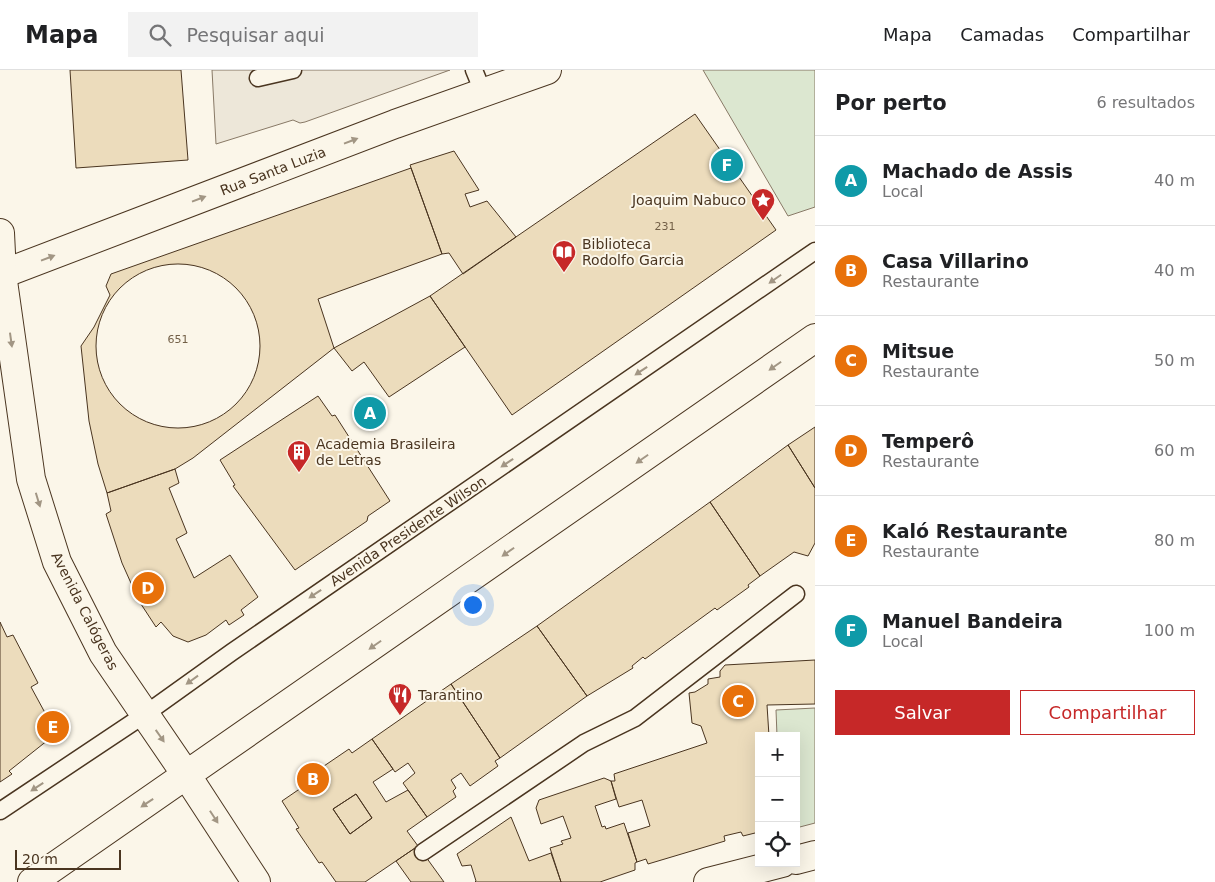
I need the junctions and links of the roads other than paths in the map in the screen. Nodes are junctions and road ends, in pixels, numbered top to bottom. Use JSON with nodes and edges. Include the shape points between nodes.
{"nodes":[{"id":1,"x":293,"y":70,"type":"edge"},
{"id":2,"x":547,"y":70,"type":"edge"},
{"id":3,"x":258,"y":78,"type":"dead end"},
{"id":4,"x":479,"y":81,"type":"edge"},
{"id":5,"x":0,"y":233,"type":"edge"},
{"id":6,"x":815,"y":251,"type":"edge"},
{"id":7,"x":1,"y":275,"type":"edge"},
{"id":8,"x":815,"y":338,"type":"edge"},
{"id":9,"x":796,"y":594,"type":"dead end"},
{"id":10,"x":144,"y":715,"type":"junction"},
{"id":11,"x":187,"y":776,"type":"junction"},
{"id":12,"x":0,"y":811,"type":"edge"},
{"id":13,"x":423,"y":852,"type":"dead end"},
{"id":14,"x":815,"y":855,"type":"edge"},
{"id":15,"x":800,"y":859,"type":"edge"},
{"id":16,"x":766,"y":867,"type":"edge"},
{"id":17,"x":32,"y":882,"type":"edge"},
{"id":18,"x":256,"y":882,"type":"edge"},
{"id":19,"x":708,"y":882,"type":"edge"}],
"edges":[{"from":1,"to":3,"type":"lane"},
{"from":2,"to":4,"type":"main road","name":"Rua Santa Luzia"},
{"from":7,"to":4,"type":"main road","name":"Rua Santa Luzia","one_way":true,"via":[[395,124]]},
{"from":5,"to":7,"type":"main road","name":"Avenida Calógeras"},
{"from":6,"to":10,"type":"lane","name":"Avenida Presidente Wilson","one_way":true},
{"from":7,"to":10,"type":"main road","name":"Avenida Calógeras","one_way":true,"via":[[31,479],[57,562],[103,652]]},
{"from":8,"to":11,"type":"main road","one_way":true},
{"from":9,"to":13,"type":"lane","via":[[635,718],[584,743]]},
{"from":10,"to":11,"type":"main road","name":"Avenida Calógeras","one_way":true},
{"from":10,"to":12,"type":"lane","name":"Avenida Presidente Wilson","one_way":true},
{"from":11,"to":17,"type":"main road","one_way":true},
{"from":11,"to":18,"type":"main road","name":"Avenida Calógeras","one_way":true},
{"from":14,"to":15,"type":"main road"},
{"from":16,"to":19,"type":"main road"}]}
